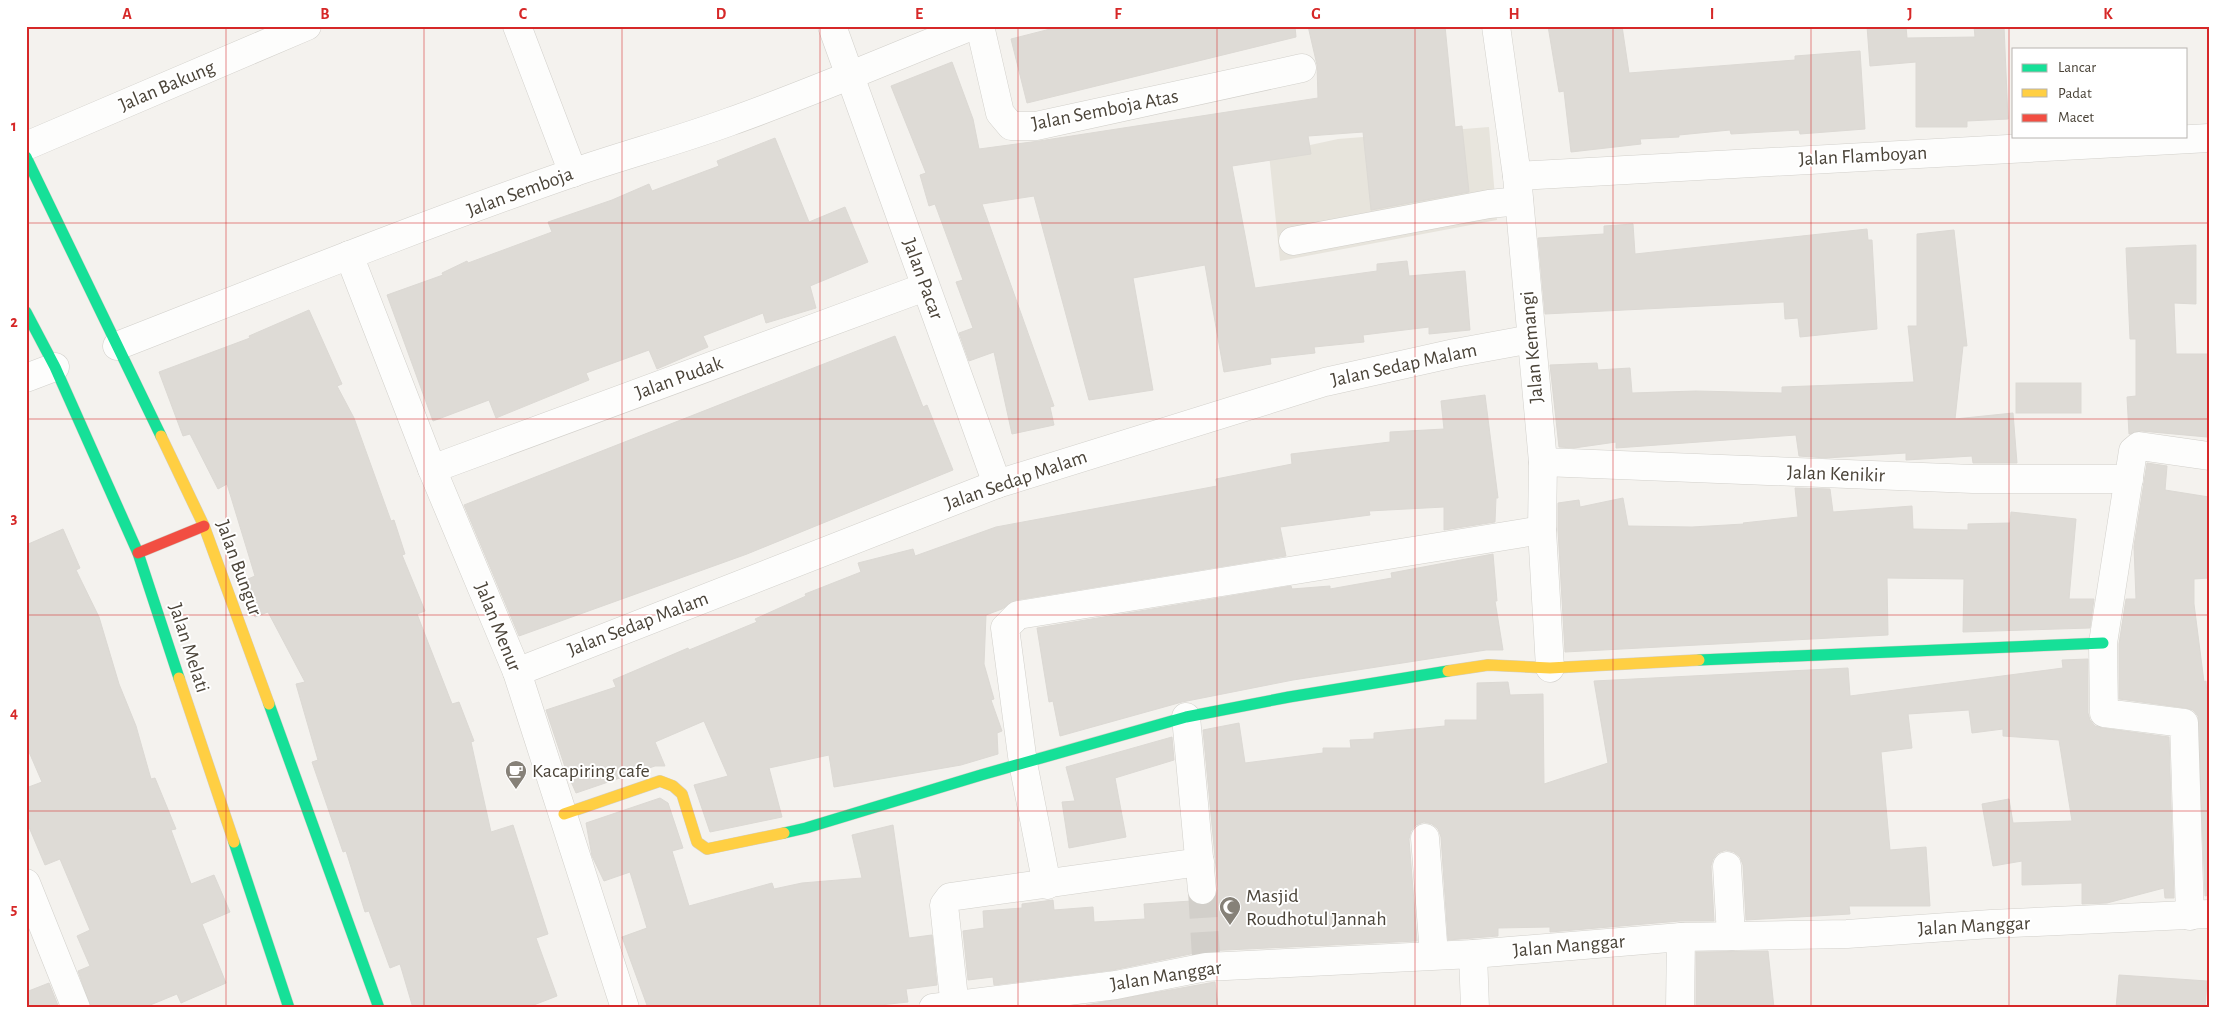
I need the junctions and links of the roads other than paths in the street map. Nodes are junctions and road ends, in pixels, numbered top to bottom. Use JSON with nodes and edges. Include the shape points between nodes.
{"nodes":[{"id":1,"x":517,"y":26,"type":"edge"},
{"id":2,"x":832,"y":26,"type":"edge"},
{"id":3,"x":972,"y":26,"type":"edge"},
{"id":4,"x":980,"y":26,"type":"edge"},
{"id":5,"x":1496,"y":26,"type":"edge"},
{"id":6,"x":296,"y":28,"type":"edge"},
{"id":7,"x":1302,"y":68,"type":"dead end"},
{"id":8,"x":848,"y":75,"type":"junction"},
{"id":9,"x":2209,"y":138,"type":"edge"},
{"id":10,"x":26,"y":146,"type":"edge"},
{"id":11,"x":26,"y":157,"type":"edge"},
{"id":12,"x":573,"y":172,"type":"junction"},
{"id":13,"x":1518,"y":189,"type":"junction"},
{"id":14,"x":1292,"y":241,"type":"dead end"},
{"id":15,"x":349,"y":255,"type":"junction"},
{"id":16,"x":925,"y":287,"type":"junction"},
{"id":17,"x":26,"y":312,"type":"edge"},
{"id":18,"x":1531,"y":339,"type":"junction"},
{"id":19,"x":117,"y":346,"type":"junction"},
{"id":20,"x":55,"y":367,"type":"junction"},
{"id":21,"x":26,"y":378,"type":"edge"},
{"id":22,"x":2209,"y":456,"type":"edge"},
{"id":23,"x":1543,"y":462,"type":"junction"},
{"id":24,"x":432,"y":469,"type":"junction"},
{"id":25,"x":2129,"y":479,"type":"junction"},
{"id":26,"x":997,"y":484,"type":"junction"},
{"id":27,"x":204,"y":526,"type":"junction"},
{"id":28,"x":1542,"y":530,"type":"junction"},
{"id":29,"x":138,"y":554,"type":"junction"},
{"id":30,"x":2103,"y":643,"type":"junction"},
{"id":31,"x":1550,"y":668,"type":"junction"},
{"id":32,"x":517,"y":672,"type":"junction"},
{"id":33,"x":1186,"y":717,"type":"junction"},
{"id":34,"x":1022,"y":763,"type":"junction"},
{"id":35,"x":564,"y":814,"type":"junction"},
{"id":36,"x":1425,"y":838,"type":"dead end"},
{"id":37,"x":1200,"y":862,"type":"junction"},
{"id":38,"x":1727,"y":866,"type":"dead end"},
{"id":39,"x":26,"y":883,"type":"edge"},
{"id":40,"x":1048,"y":885,"type":"junction"},
{"id":41,"x":1202,"y":890,"type":"tunnel mouth"},
{"id":42,"x":2199,"y":915,"type":"edge"},
{"id":43,"x":1731,"y":936,"type":"junction"},
{"id":44,"x":1681,"y":937,"type":"junction"},
{"id":45,"x":37,"y":940,"type":"edge"},
{"id":46,"x":1473,"y":954,"type":"junction"},
{"id":47,"x":1434,"y":955,"type":"junction"},
{"id":48,"x":947,"y":1007,"type":"edge"},
{"id":49,"x":76,"y":1008,"type":"edge"},
{"id":50,"x":289,"y":1008,"type":"edge"},
{"id":51,"x":379,"y":1008,"type":"edge"},
{"id":52,"x":625,"y":1008,"type":"edge"},
{"id":53,"x":1475,"y":1008,"type":"edge"},
{"id":54,"x":1680,"y":1008,"type":"edge"}],
"edges":[{"from":1,"to":12,"type":"street"},
{"from":2,"to":8,"type":"street","name":"Jalan Pacar"},
{"from":3,"to":8,"type":"street","name":"Jalan Semboja"},
{"from":4,"to":7,"type":"street","name":"Jalan Semboja Atas","via":[[1000,113],[1011,126],[1036,126]]},
{"from":5,"to":13,"type":"street","name":"Jalan Kemangi"},
{"from":6,"to":10,"type":"street","name":"Jalan Bakung"},
{"from":8,"to":12,"type":"street","name":"Jalan Semboja","via":[[820,89],[728,123]]},
{"from":8,"to":16,"type":"street","name":"Jalan Pacar"},
{"from":9,"to":13,"type":"street","name":"Jalan Flamboyan"},
{"from":11,"to":19,"type":"main road","name":"Jalan Bungur"},
{"from":12,"to":15,"type":"street","name":"Jalan Semboja"},
{"from":13,"to":14,"type":"street","name":"Jalan Flamboyan","via":[[1489,204]]},
{"from":13,"to":18,"type":"street","name":"Jalan Kemangi"},
{"from":15,"to":19,"type":"street","name":"Jalan Semboja"},
{"from":15,"to":24,"type":"street","name":"Jalan Menur"},
{"from":16,"to":24,"type":"street","name":"Jalan Pudak"},
{"from":16,"to":26,"type":"street","name":"Jalan Pacar"},
{"from":17,"to":20,"type":"main road","name":"Jalan Melati"},
{"from":18,"to":23,"type":"street","name":"Jalan Kemangi"},
{"from":18,"to":26,"type":"street","name":"Jalan Sedap Malam","via":[[1325,382]]},
{"from":19,"to":27,"type":"main road","name":"Jalan Bungur"},
{"from":20,"to":21,"type":"street"},
{"from":20,"to":29,"type":"main road","name":"Jalan Melati"},
{"from":22,"to":25,"type":"street","via":[[2138,446],[2132,451]]},
{"from":23,"to":25,"type":"street","name":"Jalan Kenikir","via":[[1973,479]]},
{"from":23,"to":28,"type":"street","name":"Jalan Kemangi"},
{"from":24,"to":32,"type":"street","name":"Jalan Menur"},
{"from":25,"to":30,"type":"street"},
{"from":26,"to":32,"type":"street","name":"Jalan Sedap Malam"},
{"from":27,"to":29,"type":"main road"},
{"from":27,"to":51,"type":"main road","name":"Jalan Bungur"},
{"from":28,"to":31,"type":"street","name":"Jalan Kemangi"},
{"from":28,"to":34,"type":"street","via":[[1018,615],[1005,628]]},
{"from":29,"to":50,"type":"main road","name":"Jalan Melati"},
{"from":30,"to":31,"type":"main road"},
{"from":30,"to":42,"type":"street","via":[[2104,713],[2184,722]]},
{"from":31,"to":33,"type":"main road","via":[[1488,665],[1289,696]]},
{"from":32,"to":35,"type":"street","name":"Jalan Menur"},
{"from":33,"to":34,"type":"main road"},
{"from":33,"to":37,"type":"street"},
{"from":34,"to":35,"type":"main road","via":[[806,828],[707,849],[697,842],[682,794],[660,781]]},
{"from":34,"to":40,"type":"street"},
{"from":35,"to":52,"type":"street","name":"Jalan Menur"},
{"from":36,"to":47,"type":"street"},
{"from":37,"to":40,"type":"street"},
{"from":37,"to":41,"type":"street"},
{"from":38,"to":43,"type":"street"},
{"from":39,"to":45,"type":"street"},
{"from":40,"to":48,"type":"street","via":[[950,897],[946,901]]},
{"from":42,"to":43,"type":"street","name":"Jalan Manggar","via":[[1847,934]]},
{"from":43,"to":44,"type":"street","name":"Jalan Manggar"},
{"from":44,"to":46,"type":"street","name":"Jalan Manggar"},
{"from":44,"to":54,"type":"street"},
{"from":45,"to":49,"type":"street"},
{"from":46,"to":47,"type":"street","name":"Jalan Manggar"},
{"from":46,"to":53,"type":"street"},
{"from":47,"to":48,"type":"street","name":"Jalan Manggar","via":[[1206,962],[1116,985]]}]}
